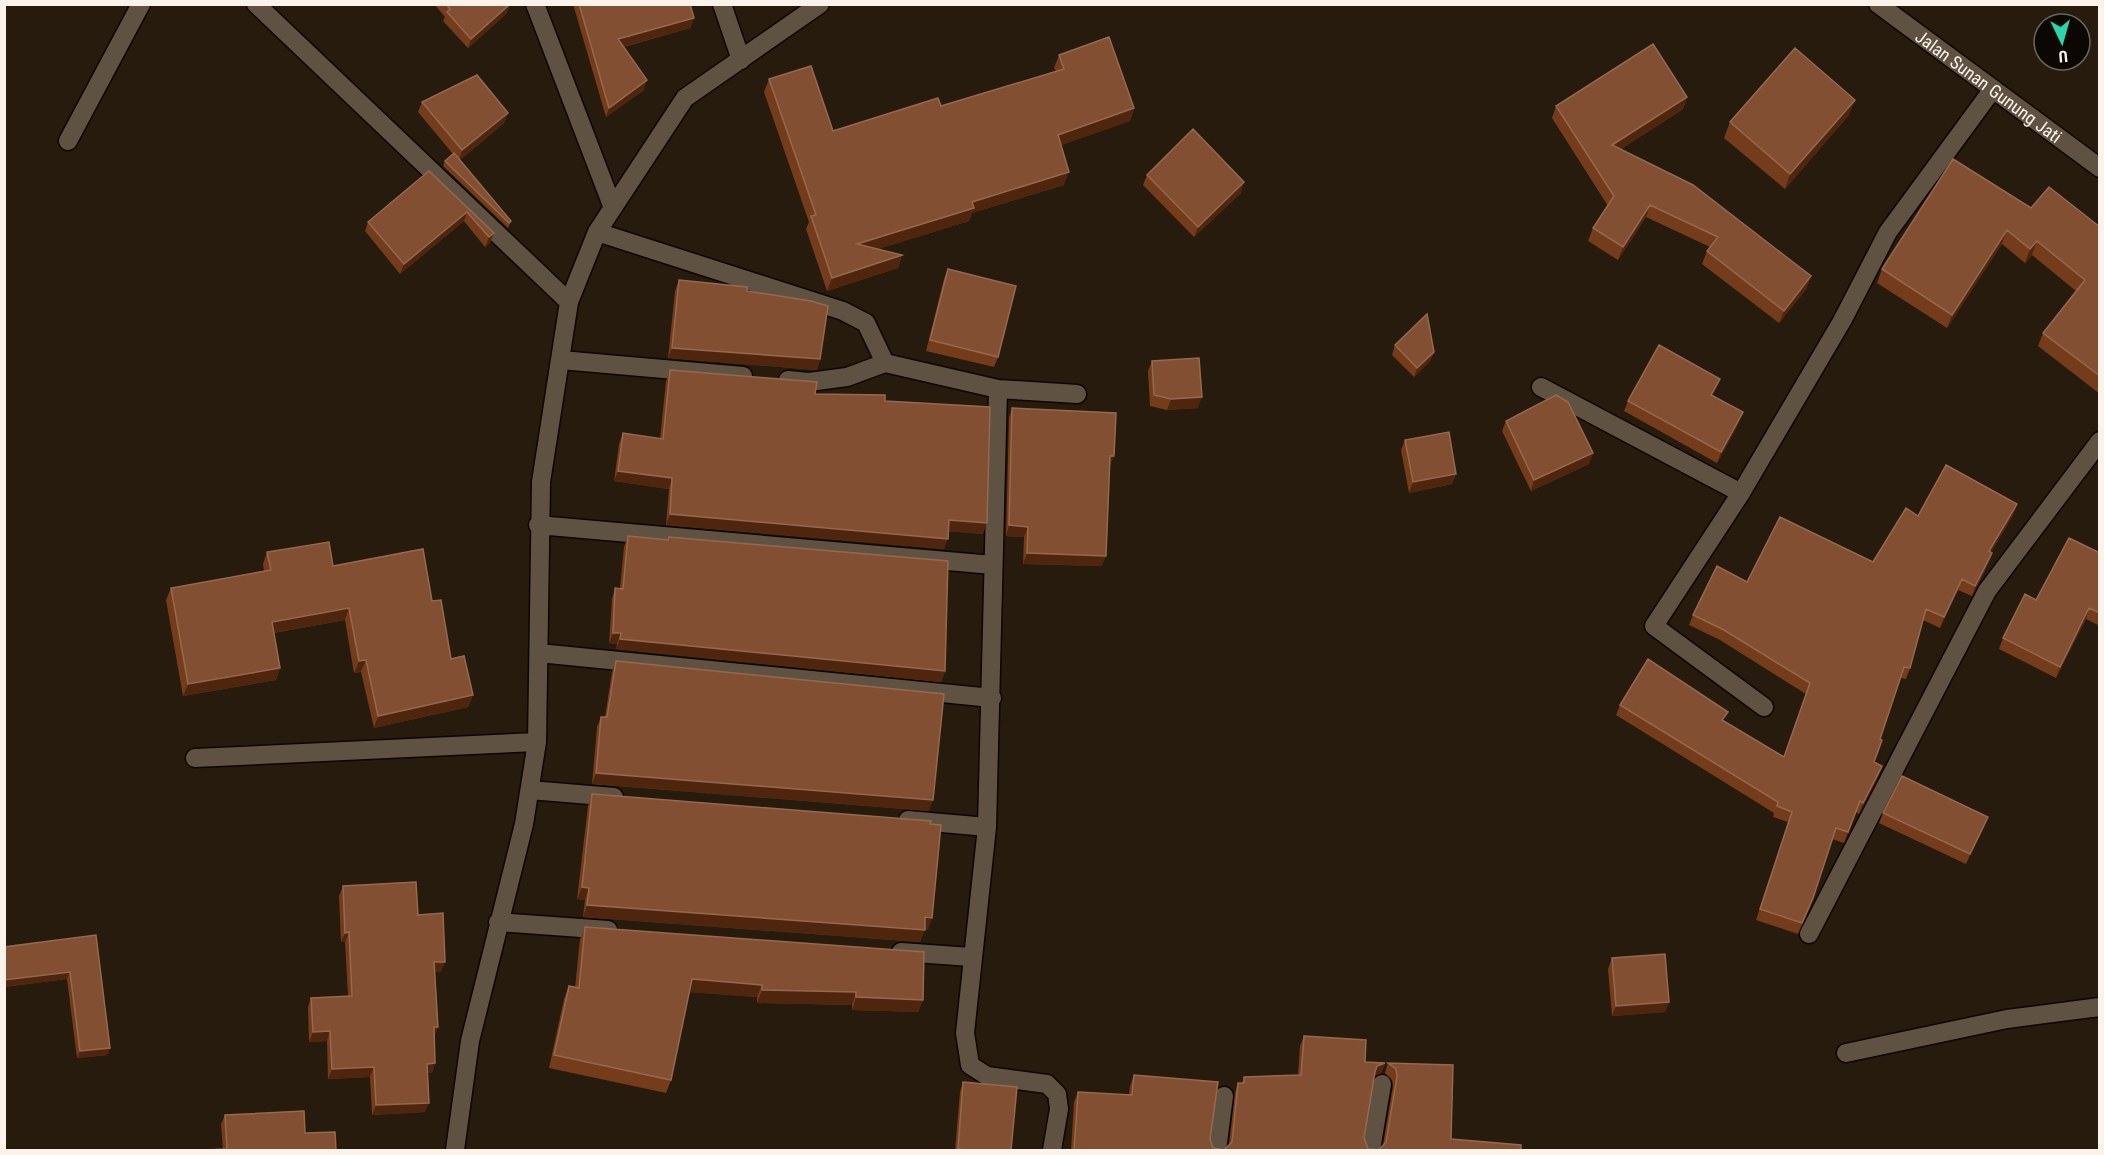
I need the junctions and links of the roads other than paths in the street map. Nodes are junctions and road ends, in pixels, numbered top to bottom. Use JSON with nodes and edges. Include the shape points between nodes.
{"nodes":[{"id":1,"x":141,"y":4,"type":"edge"},
{"id":2,"x":256,"y":4,"type":"edge"},
{"id":3,"x":535,"y":4,"type":"edge"},
{"id":4,"x":722,"y":4,"type":"edge"},
{"id":5,"x":820,"y":4,"type":"edge"},
{"id":6,"x":1878,"y":4,"type":"edge"},
{"id":7,"x":741,"y":60,"type":"junction"},
{"id":8,"x":1994,"y":89,"type":"junction"},
{"id":9,"x":69,"y":141,"type":"dead end"},
{"id":10,"x":2100,"y":168,"type":"edge"},
{"id":11,"x":613,"y":208,"type":"junction"},
{"id":12,"x":597,"y":232,"type":"junction"},
{"id":13,"x":569,"y":302,"type":"junction"},
{"id":14,"x":561,"y":360,"type":"junction"},
{"id":15,"x":885,"y":363,"type":"junction"},
{"id":16,"x":1541,"y":387,"type":"dead end"},
{"id":17,"x":998,"y":389,"type":"junction"},
{"id":18,"x":1077,"y":394,"type":"dead end"},
{"id":19,"x":2100,"y":441,"type":"edge"},
{"id":20,"x":1741,"y":494,"type":"junction"},
{"id":21,"x":538,"y":525,"type":"junction"},
{"id":22,"x":993,"y":565,"type":"junction"},
{"id":23,"x":538,"y":652,"type":"junction"},
{"id":24,"x":992,"y":698,"type":"junction"},
{"id":25,"x":1764,"y":708,"type":"dead end"},
{"id":26,"x":537,"y":742,"type":"junction"},
{"id":27,"x":195,"y":758,"type":"dead end"},
{"id":28,"x":530,"y":790,"type":"junction"},
{"id":29,"x":636,"y":799,"type":"edge"},
{"id":30,"x":893,"y":819,"type":"edge"},
{"id":31,"x":987,"y":827,"type":"junction"},
{"id":32,"x":498,"y":922,"type":"junction"},
{"id":33,"x":628,"y":932,"type":"edge"},
{"id":34,"x":1809,"y":934,"type":"dead end"},
{"id":35,"x":889,"y":951,"type":"edge"},
{"id":36,"x":971,"y":957,"type":"junction"},
{"id":37,"x":2100,"y":1007,"type":"edge"},
{"id":38,"x":1846,"y":1053,"type":"dead end"},
{"id":39,"x":1382,"y":1084,"type":"edge"},
{"id":40,"x":1224,"y":1096,"type":"dead end"},
{"id":41,"x":455,"y":1150,"type":"edge"},
{"id":42,"x":1052,"y":1150,"type":"edge"},
{"id":43,"x":1217,"y":1150,"type":"edge"},
{"id":44,"x":1371,"y":1150,"type":"edge"}],
"edges":[{"from":1,"to":9,"type":"street"},
{"from":2,"to":13,"type":"street"},
{"from":3,"to":11,"type":"street"},
{"from":4,"to":7,"type":"street"},
{"from":5,"to":7,"type":"street"},
{"from":6,"to":8,"type":"street","name":"Jalan Sunan Gunung Jati"},
{"from":7,"to":11,"type":"street","via":[[685,98]]},
{"from":8,"to":10,"type":"street","name":"Jalan Sunan Gunung Jati"},
{"from":8,"to":20,"type":"street","via":[[1888,232],[1842,321]]},
{"from":11,"to":12,"type":"street"},
{"from":12,"to":13,"type":"street"},
{"from":12,"to":15,"type":"street","via":[[843,311],[866,323]]},
{"from":13,"to":14,"type":"street"},
{"from":14,"to":15,"type":"street","via":[[809,382],[847,377]]},
{"from":14,"to":21,"type":"street"},
{"from":15,"to":17,"type":"street"},
{"from":16,"to":20,"type":"street"},
{"from":17,"to":18,"type":"street"},
{"from":17,"to":22,"type":"street"},
{"from":19,"to":34,"type":"street","via":[[1987,591]]},
{"from":20,"to":25,"type":"street","via":[[1654,626]]},
{"from":21,"to":22,"type":"street"},
{"from":21,"to":23,"type":"street"},
{"from":22,"to":24,"type":"street"},
{"from":23,"to":24,"type":"street"},
{"from":23,"to":26,"type":"street"},
{"from":24,"to":31,"type":"street"},
{"from":26,"to":27,"type":"street"},
{"from":26,"to":28,"type":"street"},
{"from":28,"to":29,"type":"street"},
{"from":28,"to":32,"type":"street"},
{"from":30,"to":31,"type":"street"},
{"from":31,"to":36,"type":"street"},
{"from":32,"to":33,"type":"street"},
{"from":32,"to":41,"type":"street","via":[[471,1041]]},
{"from":35,"to":36,"type":"street"},
{"from":36,"to":42,"type":"street","via":[[965,1034],[970,1065],[987,1077],[1047,1084],[1057,1094],[1059,1109]]},
{"from":37,"to":38,"type":"street","via":[[2007,1019]]},
{"from":39,"to":44,"type":"street"},
{"from":40,"to":43,"type":"street"}]}
